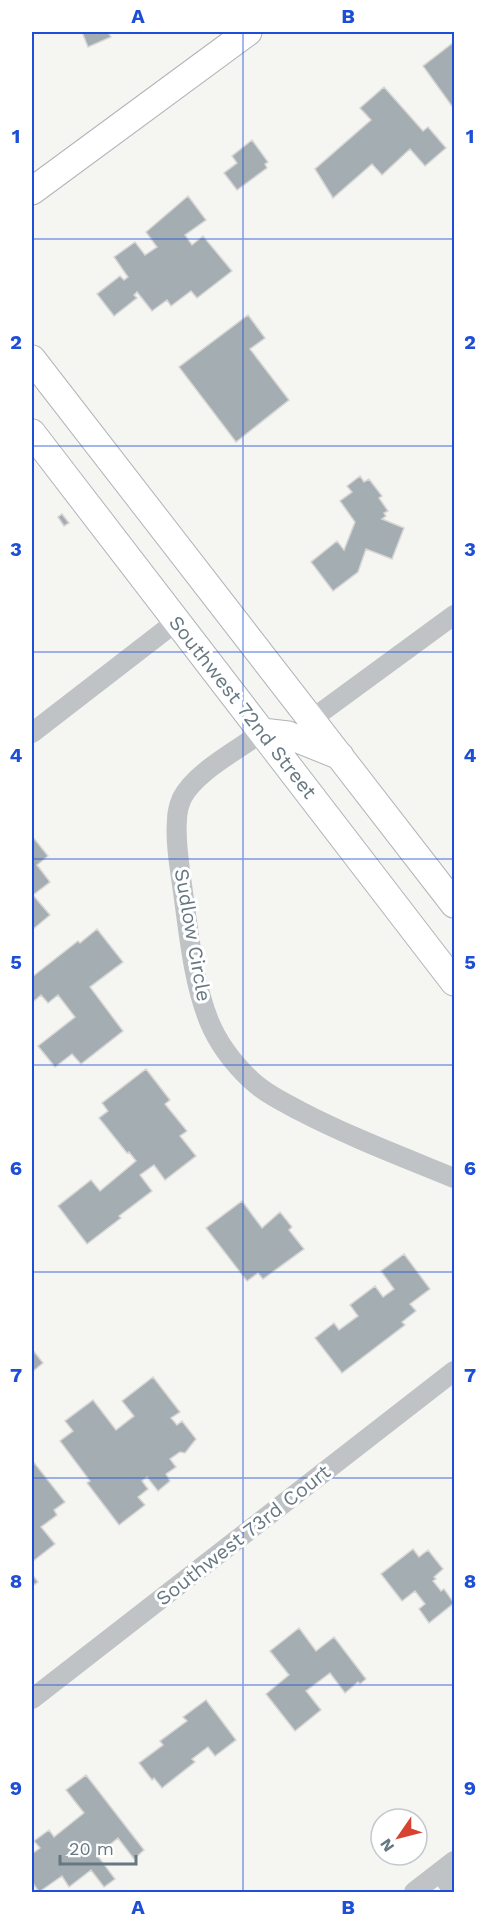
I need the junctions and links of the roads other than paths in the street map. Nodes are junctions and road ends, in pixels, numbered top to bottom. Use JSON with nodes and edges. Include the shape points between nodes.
{"nodes":[{"id":1,"x":248,"y":32,"type":"edge"},
{"id":2,"x":32,"y":191,"type":"edge"},
{"id":3,"x":32,"y":359,"type":"edge"},
{"id":4,"x":32,"y":433,"type":"edge"},
{"id":5,"x":454,"y":615,"type":"edge"},
{"id":6,"x":177,"y":621,"type":"junction"},
{"id":7,"x":312,"y":719,"type":"junction"},
{"id":8,"x":262,"y":732,"type":"junction"},
{"id":9,"x":32,"y":733,"type":"edge"},
{"id":10,"x":341,"y":756,"type":"junction"},
{"id":11,"x":454,"y":904,"type":"edge"},
{"id":12,"x":454,"y":982,"type":"edge"},
{"id":13,"x":454,"y":1178,"type":"edge"},
{"id":14,"x":454,"y":1371,"type":"edge"},
{"id":15,"x":32,"y":1699,"type":"edge"},
{"id":16,"x":447,"y":1867,"type":"edge"},
{"id":17,"x":454,"y":1892,"type":"edge"},
{"id":18,"x":414,"y":1893,"type":"edge"}],
"edges":[{"from":1,"to":2,"type":"main road"},
{"from":3,"to":7,"type":"main road"},
{"from":4,"to":6,"type":"main road","name":"Southwest 72nd Street"},
{"from":5,"to":7,"type":"street"},
{"from":6,"to":8,"type":"main road","name":"Southwest 72nd Street"},
{"from":6,"to":9,"type":"street"},
{"from":7,"to":10,"type":"main road"},
{"from":8,"to":10,"type":"main road","via":[[288,735]]},
{"from":8,"to":12,"type":"main road","name":"Southwest 72nd Street"},
{"from":8,"to":13,"type":"street","name":"Sudlow Circle","via":[[197,780],[178,809],[179,864],[209,1021],[238,1066],[266,1092],[344,1133]]},
{"from":10,"to":11,"type":"main road"},
{"from":14,"to":15,"type":"street","name":"Southwest 73rd Court"},
{"from":16,"to":17,"type":"street"},
{"from":16,"to":18,"type":"street"}]}
